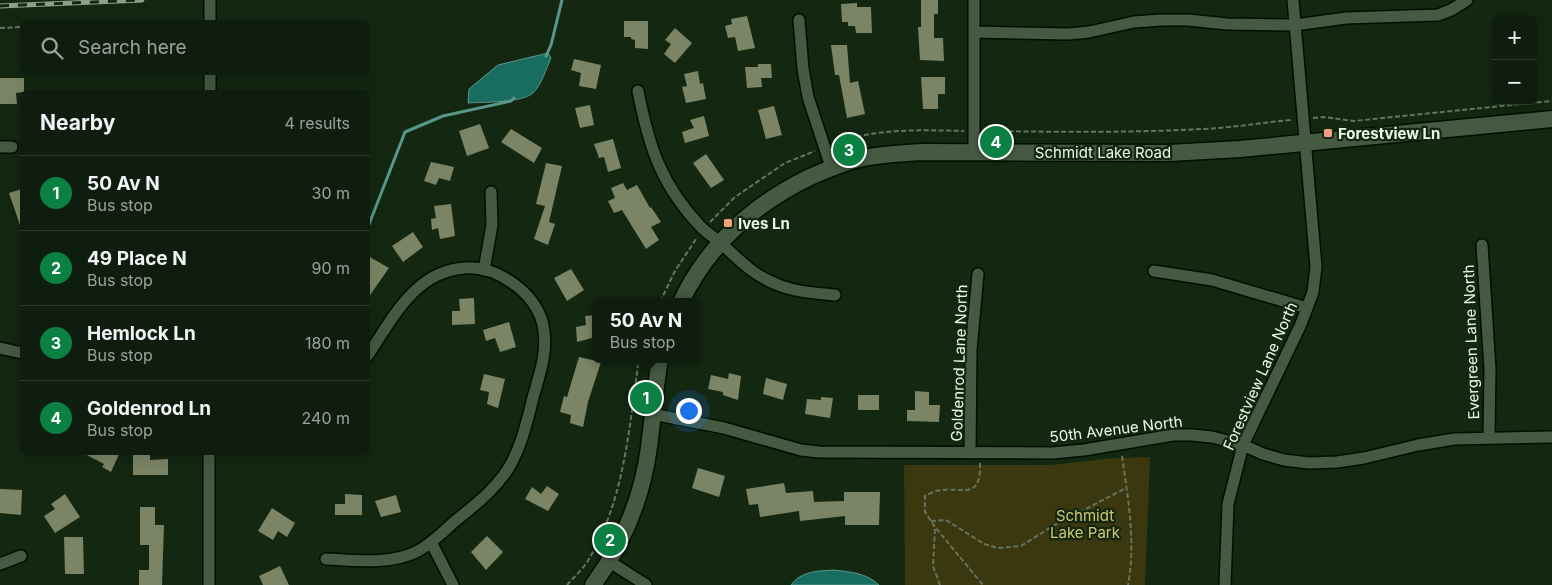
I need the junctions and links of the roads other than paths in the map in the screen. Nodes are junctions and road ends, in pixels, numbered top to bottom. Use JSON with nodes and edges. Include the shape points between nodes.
{"nodes":[{"id":1,"x":210,"y":0,"type":"edge"},
{"id":2,"x":974,"y":0,"type":"edge"},
{"id":3,"x":1293,"y":0,"type":"edge"},
{"id":4,"x":1467,"y":0,"type":"edge"},
{"id":5,"x":210,"y":20,"type":"edge"},
{"id":6,"x":799,"y":20,"type":"dead end"},
{"id":7,"x":1294,"y":25,"type":"junction"},
{"id":8,"x":974,"y":32,"type":"junction"},
{"id":9,"x":210,"y":75,"type":"edge"},
{"id":10,"x":210,"y":90,"type":"edge"},
{"id":11,"x":638,"y":91,"type":"dead end"},
{"id":12,"x":1552,"y":119,"type":"edge"},
{"id":13,"x":1306,"y":142,"type":"junction"},
{"id":14,"x":974,"y":152,"type":"junction"},
{"id":15,"x":831,"y":167,"type":"junction"},
{"id":16,"x":492,"y":192,"type":"dead end"},
{"id":17,"x":721,"y":243,"type":"junction"},
{"id":18,"x":1482,"y":245,"type":"dead end"},
{"id":19,"x":484,"y":270,"type":"junction"},
{"id":20,"x":1154,"y":271,"type":"dead end"},
{"id":21,"x":978,"y":274,"type":"dead end"},
{"id":22,"x":835,"y":296,"type":"dead end"},
{"id":23,"x":683,"y":298,"type":"edge"},
{"id":24,"x":1307,"y":308,"type":"junction"},
{"id":25,"x":0,"y":348,"type":"edge"},
{"id":26,"x":370,"y":352,"type":"edge"},
{"id":27,"x":20,"y":353,"type":"edge"},
{"id":28,"x":659,"y":363,"type":"edge"},
{"id":29,"x":652,"y":414,"type":"junction"},
{"id":30,"x":1489,"y":437,"type":"junction"},
{"id":31,"x":1552,"y":437,"type":"edge"},
{"id":32,"x":1243,"y":445,"type":"junction"},
{"id":33,"x":975,"y":453,"type":"junction"},
{"id":34,"x":209,"y":455,"type":"edge"},
{"id":35,"x":431,"y":542,"type":"junction"},
{"id":36,"x":21,"y":556,"type":"dead end"},
{"id":37,"x":326,"y":559,"type":"dead end"},
{"id":38,"x":610,"y":562,"type":"junction"},
{"id":39,"x":0,"y":564,"type":"edge"},
{"id":40,"x":209,"y":585,"type":"edge"},
{"id":41,"x":453,"y":585,"type":"edge"},
{"id":42,"x":593,"y":585,"type":"edge"},
{"id":43,"x":646,"y":585,"type":"edge"},
{"id":44,"x":1225,"y":585,"type":"edge"}],
"edges":[{"from":1,"to":5,"type":"street"},
{"from":2,"to":8,"type":"street"},
{"from":3,"to":7,"type":"street","name":"Forestview Lane North"},
{"from":4,"to":7,"type":"street","via":[[1438,15],[1346,18]]},
{"from":6,"to":15,"type":"street","via":[[802,69],[808,97]]},
{"from":7,"to":8,"type":"street","via":[[1161,20],[1068,34]]},
{"from":7,"to":13,"type":"street","name":"Forestview Lane North"},
{"from":8,"to":14,"type":"street"},
{"from":9,"to":10,"type":"street"},
{"from":11,"to":17,"type":"street","via":[[655,159],[668,185],[696,222]]},
{"from":12,"to":13,"type":"street","name":"Schmidt Lake Road"},
{"from":13,"to":14,"type":"street","name":"Schmidt Lake Road","via":[[1170,153]]},
{"from":13,"to":24,"type":"street","name":"Forestview Lane North","via":[[1316,267]]},
{"from":14,"to":15,"type":"street","name":"Schmidt Lake Road","via":[[894,154]]},
{"from":15,"to":17,"type":"street","name":"Schmidt Lake Road","via":[[789,187],[760,206]]},
{"from":16,"to":19,"type":"street","via":[[492,225]]},
{"from":17,"to":22,"type":"street","via":[[760,278],[793,290]]},
{"from":17,"to":23,"type":"street","name":"Schmidt Lake Road","via":[[707,258]]},
{"from":18,"to":30,"type":"street","name":"Evergreen Lane North","via":[[1490,369]]},
{"from":19,"to":26,"type":"street","via":[[452,269],[432,277],[405,301]]},
{"from":19,"to":35,"type":"street","via":[[517,286],[540,313],[545,348],[541,369],[511,464],[488,494]]},
{"from":20,"to":24,"type":"street","via":[[1212,280]]},
{"from":21,"to":33,"type":"street","name":"Goldenrod Lane North","via":[[971,350]]},
{"from":24,"to":32,"type":"street","name":"Forestview Lane North"},
{"from":25,"to":27,"type":"street"},
{"from":28,"to":29,"type":"street"},
{"from":29,"to":33,"type":"street","name":"50th Avenue North","via":[[724,428],[801,450]]},
{"from":29,"to":38,"type":"street","via":[[643,482],[622,542]]},
{"from":30,"to":31,"type":"street","name":"50th Avenue North"},
{"from":30,"to":32,"type":"street","name":"50th Avenue North","via":[[1454,438],[1364,458],[1309,463],[1284,460]]},
{"from":32,"to":33,"type":"street","name":"50th Avenue North","via":[[1212,437],[1173,435],[1052,453]]},
{"from":32,"to":44,"type":"street","name":"Forestview Lane North","via":[[1228,504]]},
{"from":34,"to":40,"type":"street"},
{"from":35,"to":37,"type":"street","via":[[399,558]]},
{"from":35,"to":41,"type":"street"},
{"from":36,"to":39,"type":"street"},
{"from":38,"to":42,"type":"street"},
{"from":38,"to":43,"type":"street"}]}
